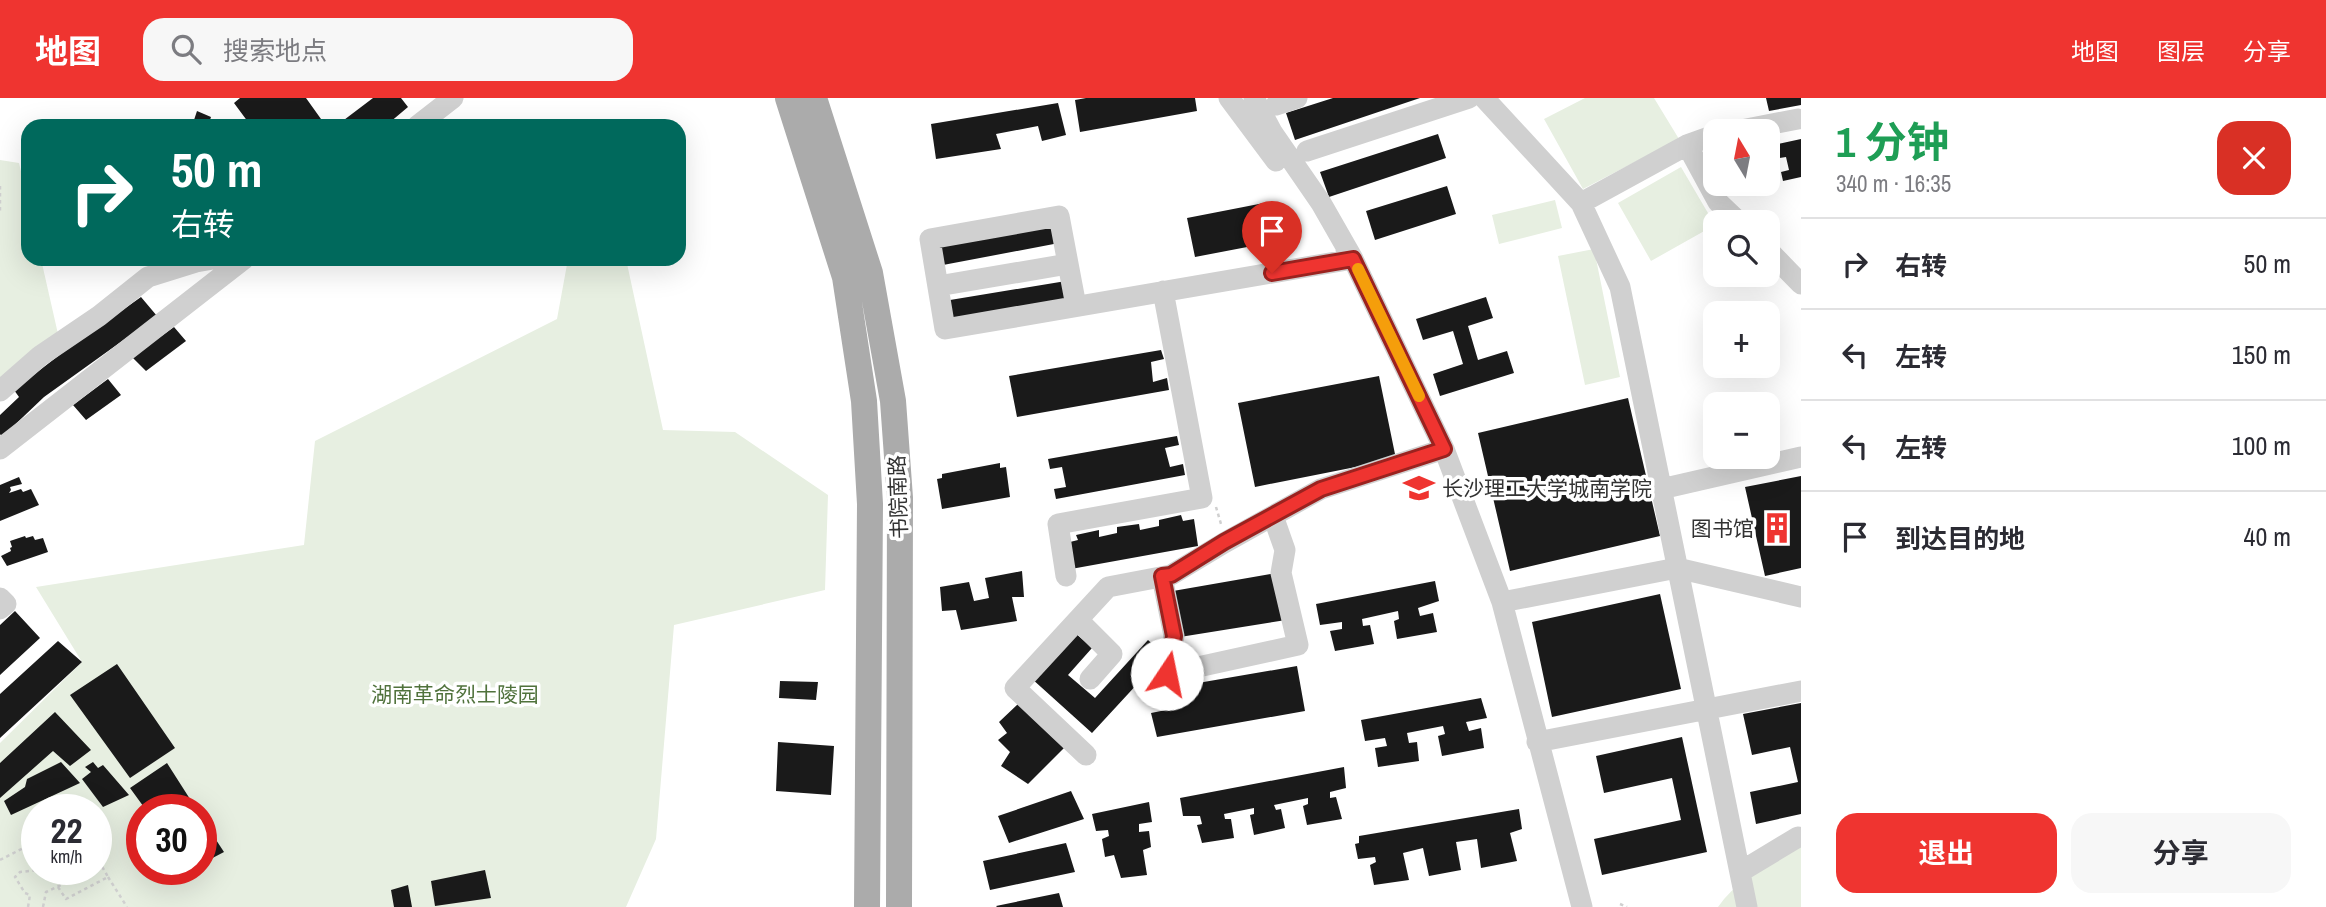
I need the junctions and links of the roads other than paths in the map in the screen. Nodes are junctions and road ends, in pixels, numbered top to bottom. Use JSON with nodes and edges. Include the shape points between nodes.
{"nodes":[{"id":1,"x":453,"y":98,"type":"edge"},
{"id":2,"x":788,"y":98,"type":"edge"},
{"id":3,"x":814,"y":98,"type":"edge"},
{"id":4,"x":1229,"y":98,"type":"edge"},
{"id":5,"x":1254,"y":98,"type":"edge"},
{"id":6,"x":1297,"y":98,"type":"edge"},
{"id":7,"x":1469,"y":98,"type":"edge"},
{"id":8,"x":1484,"y":98,"type":"edge"},
{"id":9,"x":1276,"y":105,"type":"dead end"},
{"id":10,"x":426,"y":119,"type":"edge"},
{"id":11,"x":1797,"y":119,"type":"dead end"},
{"id":12,"x":1780,"y":122,"type":"edge"},
{"id":13,"x":1703,"y":139,"type":"edge"},
{"id":14,"x":1687,"y":145,"type":"junction"},
{"id":15,"x":1307,"y":151,"type":"dead end"},
{"id":16,"x":1581,"y":203,"type":"junction"},
{"id":17,"x":1726,"y":210,"type":"edge"},
{"id":18,"x":1353,"y":259,"type":"junction"},
{"id":19,"x":1780,"y":259,"type":"edge"},
{"id":20,"x":1068,"y":264,"type":"junction"},
{"id":21,"x":184,"y":266,"type":"edge"},
{"id":22,"x":235,"y":266,"type":"edge"},
{"id":23,"x":1796,"y":272,"type":"edge"},
{"id":24,"x":938,"y":286,"type":"junction"},
{"id":25,"x":1163,"y":291,"type":"junction"},
{"id":26,"x":1076,"y":306,"type":"junction"},
{"id":27,"x":0,"y":391,"type":"edge"},
{"id":28,"x":0,"y":449,"type":"edge"},
{"id":29,"x":1444,"y":449,"type":"junction"},
{"id":30,"x":1801,"y":457,"type":"edge"},
{"id":31,"x":1661,"y":489,"type":"junction"},
{"id":32,"x":1273,"y":516,"type":"junction"},
{"id":33,"x":1677,"y":568,"type":"junction"},
{"id":34,"x":1066,"y":576,"type":"dead end"},
{"id":35,"x":1162,"y":576,"type":"junction"},
{"id":36,"x":1801,"y":597,"type":"edge"},
{"id":37,"x":0,"y":598,"type":"edge"},
{"id":38,"x":1502,"y":602,"type":"junction"},
{"id":39,"x":0,"y":609,"type":"edge"},
{"id":40,"x":1078,"y":620,"type":"junction"},
{"id":41,"x":1090,"y":679,"type":"dead end"},
{"id":42,"x":1801,"y":691,"type":"edge"},
{"id":43,"x":1706,"y":709,"type":"junction"},
{"id":44,"x":1537,"y":742,"type":"junction"},
{"id":45,"x":1086,"y":755,"type":"dead end"},
{"id":46,"x":1798,"y":837,"type":"dead end"},
{"id":47,"x":1740,"y":872,"type":"junction"},
{"id":48,"x":867,"y":907,"type":"edge"},
{"id":49,"x":899,"y":907,"type":"edge"},
{"id":50,"x":1582,"y":907,"type":"edge"},
{"id":51,"x":1747,"y":907,"type":"edge"}],
"edges":[{"from":1,"to":10,"type":"street"},
{"from":2,"to":48,"type":"main road","name":"书院南路","via":[[845,277],[864,401],[870,504]]},
{"from":3,"to":49,"type":"main road","name":"书院南路","via":[[870,273],[893,401],[900,498]]},
{"from":4,"to":18,"type":"street"},
{"from":5,"to":18,"type":"street"},
{"from":6,"to":9,"type":"street"},
{"from":7,"to":15,"type":"street"},
{"from":8,"to":16,"type":"street"},
{"from":11,"to":12,"type":"street"},
{"from":13,"to":14,"type":"street"},
{"from":14,"to":16,"type":"street"},
{"from":14,"to":17,"type":"street"},
{"from":16,"to":31,"type":"street","via":[[1620,287]]},
{"from":18,"to":25,"type":"street"},
{"from":18,"to":29,"type":"street"},
{"from":19,"to":23,"type":"street"},
{"from":20,"to":24,"type":"street"},
{"from":20,"to":24,"type":"street","via":[[1059,216],[930,239]]},
{"from":20,"to":26,"type":"street"},
{"from":21,"to":27,"type":"street","via":[[148,277]]},
{"from":22,"to":28,"type":"street"},
{"from":24,"to":26,"type":"street","via":[[945,330]]},
{"from":25,"to":26,"type":"street"},
{"from":25,"to":34,"type":"street","via":[[1202,498],[1058,524]]},
{"from":29,"to":32,"type":"street","via":[[1321,489]]},
{"from":29,"to":38,"type":"street"},
{"from":30,"to":31,"type":"street"},
{"from":31,"to":33,"type":"street"},
{"from":32,"to":35,"type":"street"},
{"from":32,"to":35,"type":"street","via":[[1285,550],[1281,573],[1298,645],[1167,674],[1174,636]]},
{"from":33,"to":36,"type":"street"},
{"from":33,"to":38,"type":"street"},
{"from":33,"to":43,"type":"street"},
{"from":35,"to":40,"type":"street","via":[[1108,587]]},
{"from":37,"to":39,"type":"street","via":[[6,604]]},
{"from":38,"to":44,"type":"street"},
{"from":40,"to":41,"type":"street","via":[[1112,654]]},
{"from":40,"to":45,"type":"street","via":[[1015,688]]},
{"from":42,"to":43,"type":"street"},
{"from":43,"to":44,"type":"street"},
{"from":43,"to":47,"type":"street"},
{"from":44,"to":50,"type":"street"},
{"from":46,"to":47,"type":"street"},
{"from":47,"to":51,"type":"street"}]}
